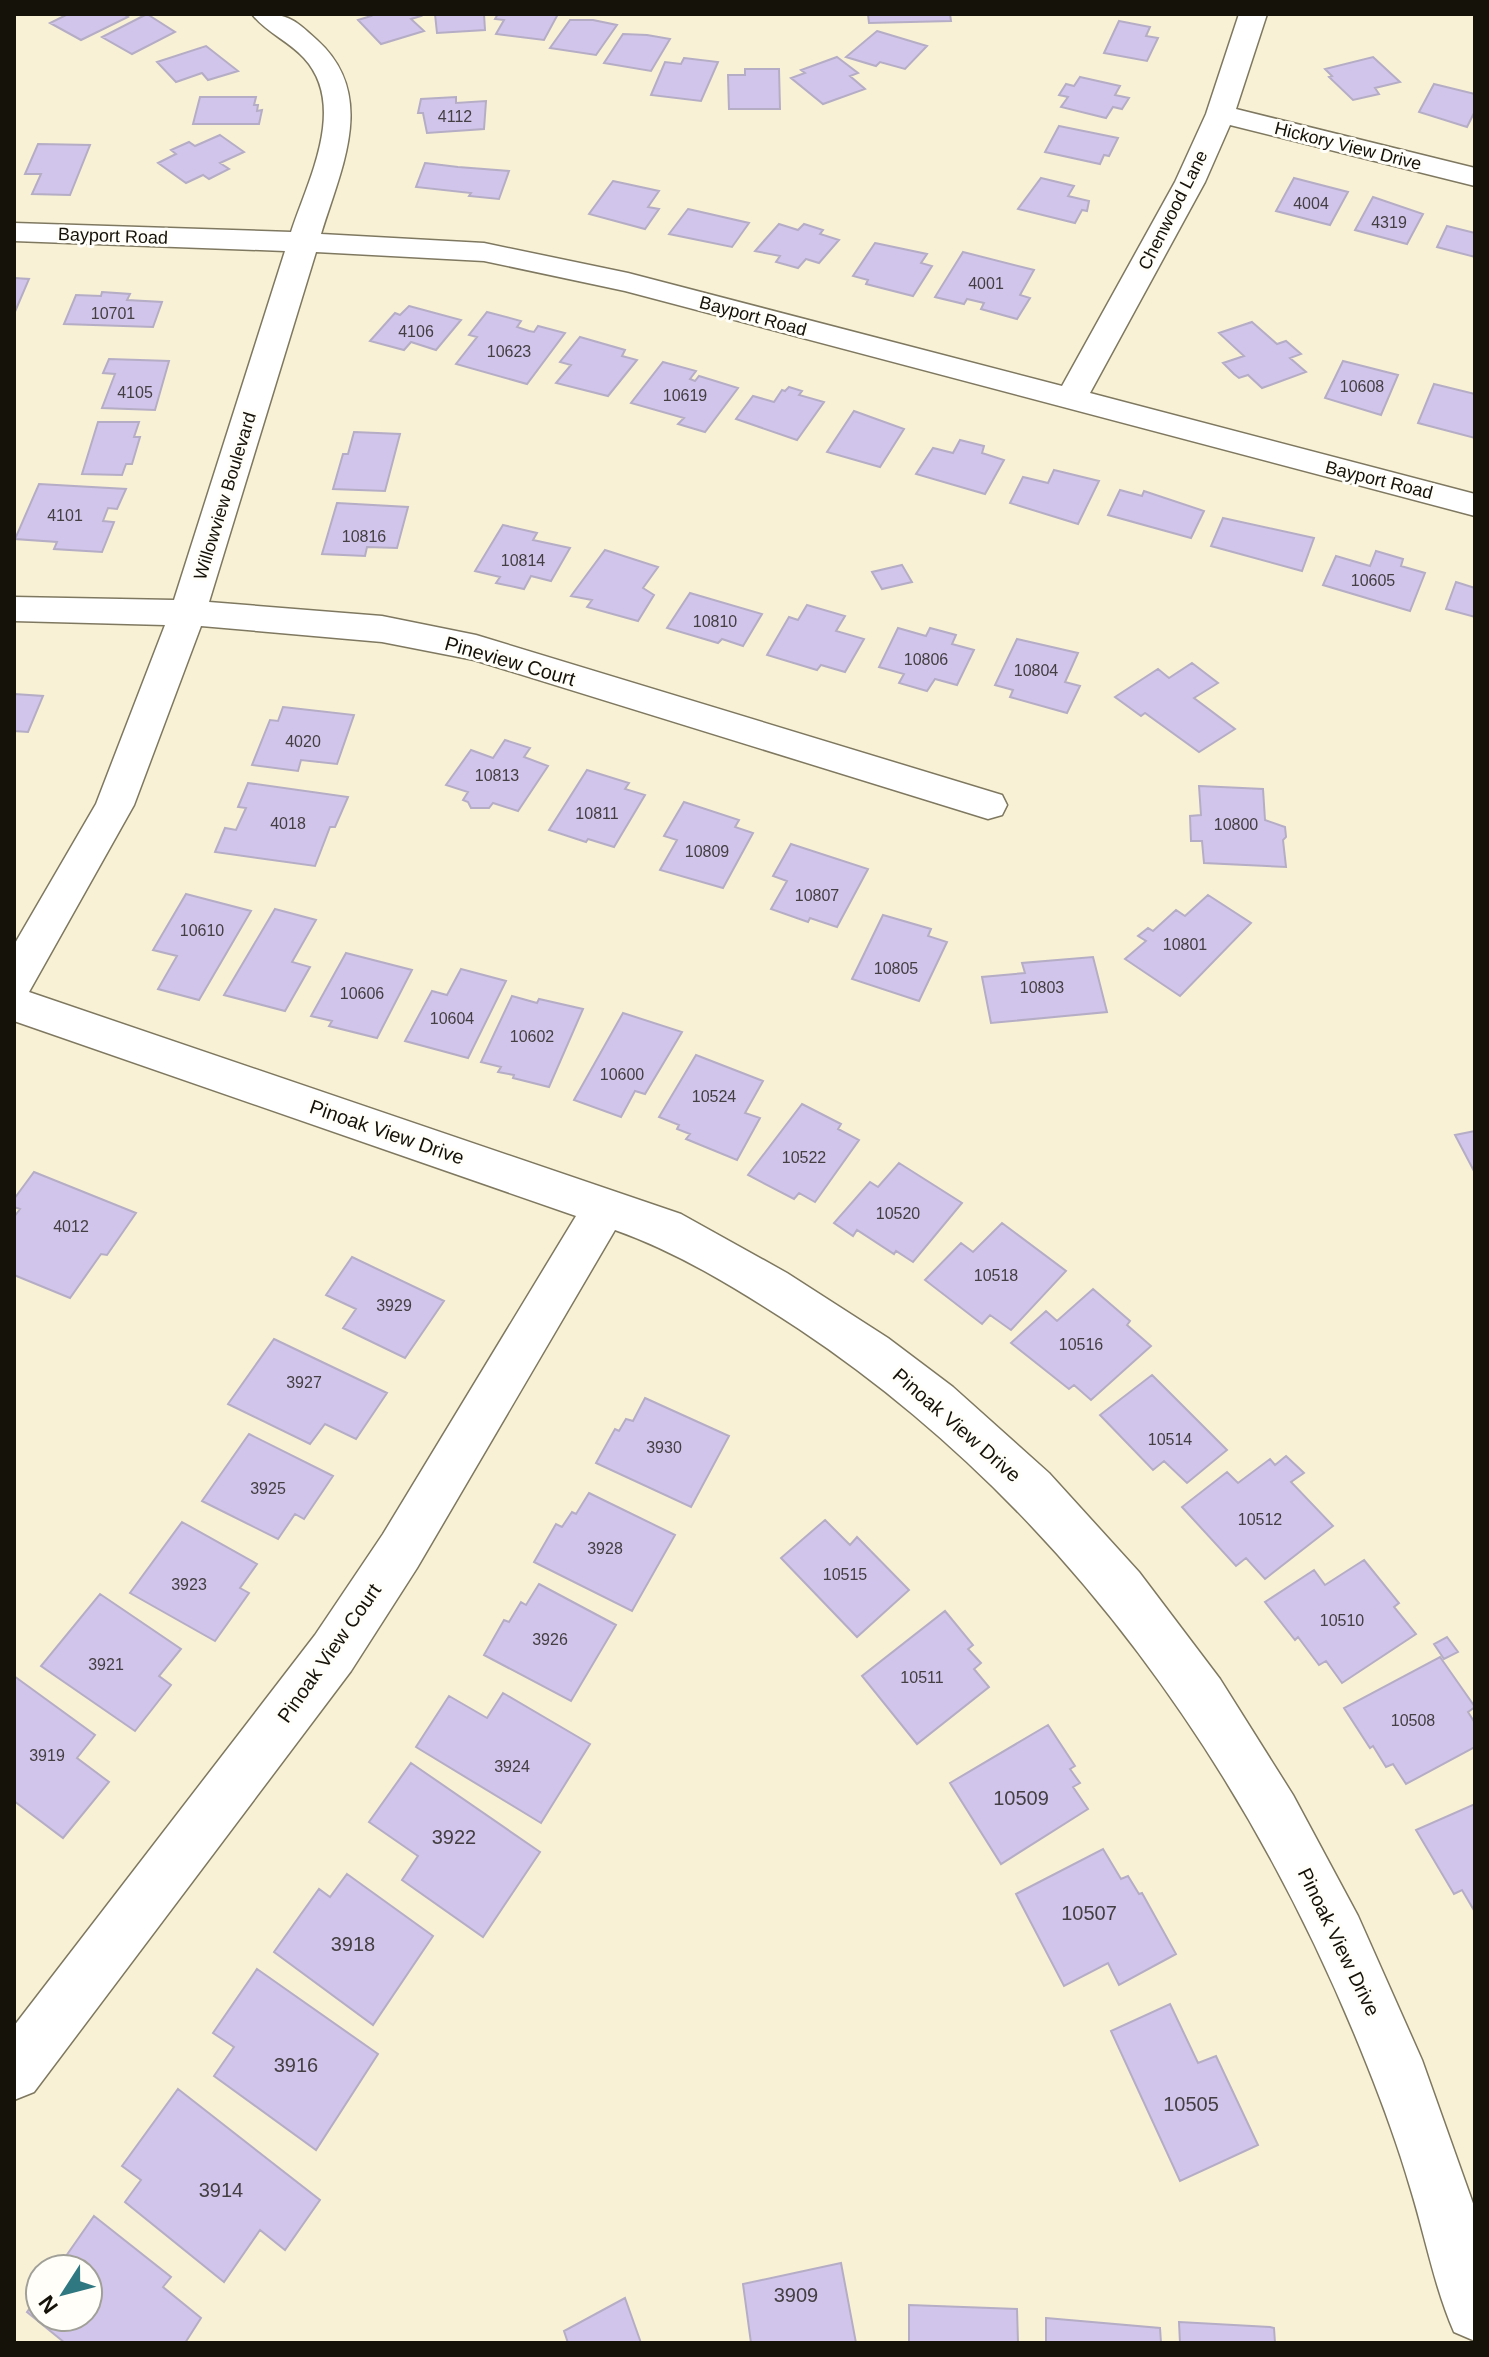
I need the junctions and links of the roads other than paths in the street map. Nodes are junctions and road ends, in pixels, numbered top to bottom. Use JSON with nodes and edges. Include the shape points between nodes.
{"nodes":[{"id":1,"x":266,"y":14,"type":"edge"},
{"id":2,"x":1253,"y":14,"type":"edge"},
{"id":3,"x":1220,"y":114,"type":"junction"},
{"id":4,"x":1475,"y":177,"type":"edge"},
{"id":5,"x":14,"y":232,"type":"edge"},
{"id":6,"x":304,"y":242,"type":"junction"},
{"id":7,"x":1072,"y":397,"type":"junction"},
{"id":8,"x":1475,"y":505,"type":"edge"},
{"id":9,"x":14,"y":609,"type":"edge"},
{"id":10,"x":188,"y":613,"type":"junction"},
{"id":11,"x":988,"y":805,"type":"dead end"},
{"id":12,"x":14,"y":981,"type":"edge"},
{"id":13,"x":14,"y":1004,"type":"edge"},
{"id":14,"x":605,"y":1207,"type":"junction"},
{"id":15,"x":14,"y":2072,"type":"edge"},
{"id":16,"x":1475,"y":2311,"type":"edge"}],
"edges":[{"from":1,"to":6,"type":"street","name":"Willowview Boulevard","via":[[322,61],[337,86],[341,108]]},
{"from":2,"to":3,"type":"street","name":"Chenwood Lane"},
{"from":3,"to":4,"type":"street","name":"Hickory View Drive"},
{"from":3,"to":7,"type":"street","name":"Chenwood Lane","via":[[1190,182]]},
{"from":5,"to":6,"type":"street","name":"Bayport Road"},
{"from":6,"to":7,"type":"street","name":"Bayport Road","via":[[484,252],[573,269]]},
{"from":6,"to":10,"type":"street","name":"Willowview Boulevard"},
{"from":7,"to":8,"type":"street","name":"Bayport Road"},
{"from":9,"to":10,"type":"street","name":"Pineview Court"},
{"from":10,"to":11,"type":"street","name":"Pineview Court","via":[[382,629],[476,648]]},
{"from":10,"to":12,"type":"street","name":"Willowview Boulevard","via":[[115,805]]},
{"from":13,"to":14,"type":"street","name":"Pinoak View Drive"},
{"from":14,"to":15,"type":"street","name":"Pinoak View Court","via":[[400,1551],[333,1653]]},
{"from":14,"to":16,"type":"street","name":"Pinoak View Drive","via":[[665,1228],[728,1260],[857,1342],[938,1403],[1036,1495],[1131,1601],[1220,1723],[1315,1886],[1388,2044],[1461,2253]]}]}
